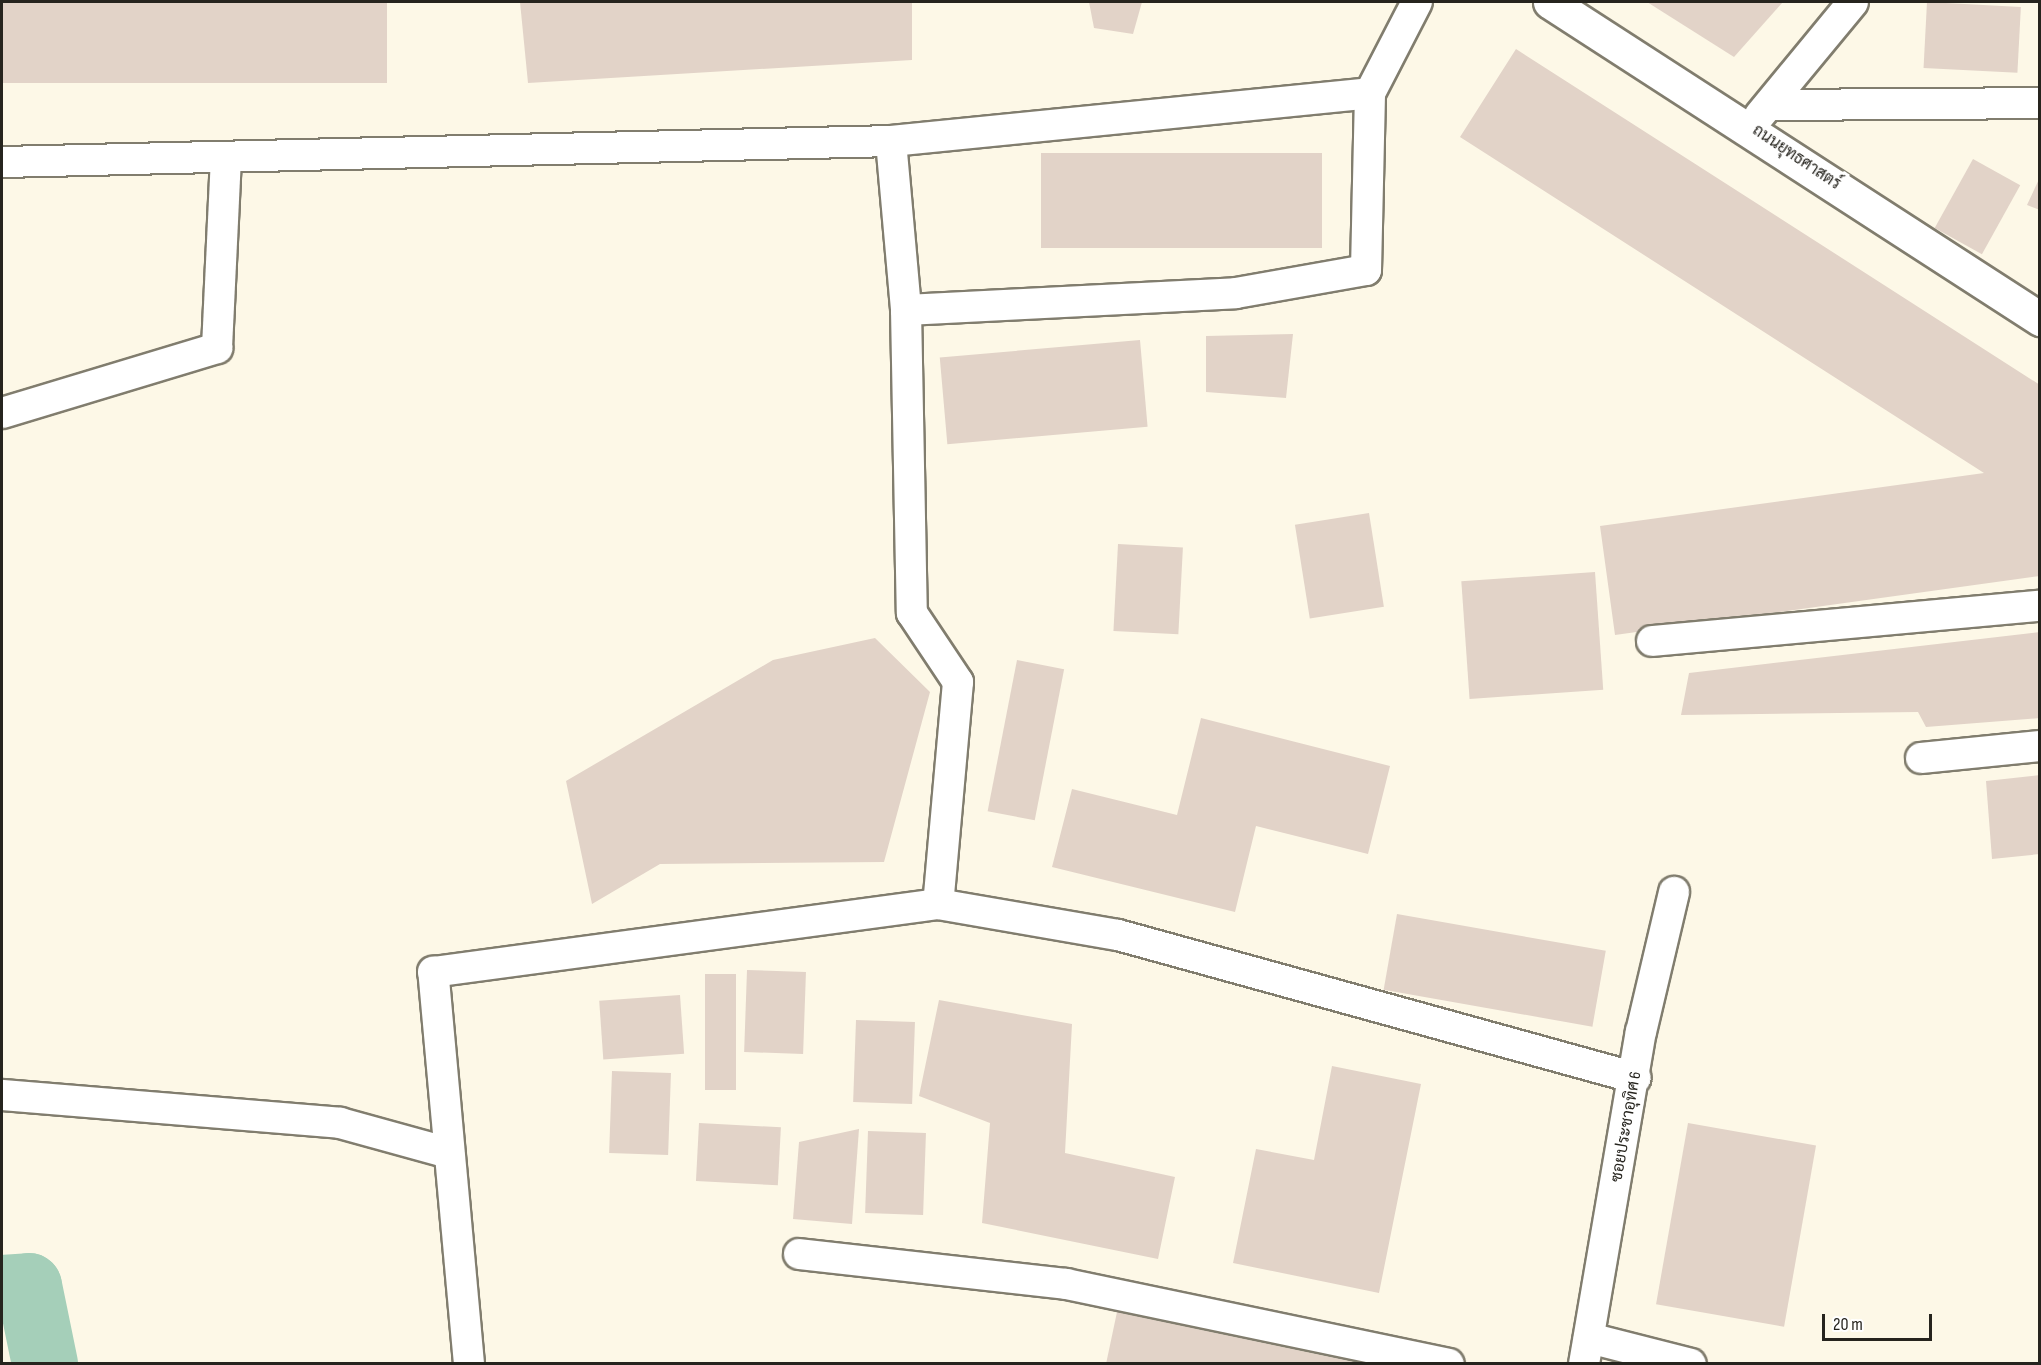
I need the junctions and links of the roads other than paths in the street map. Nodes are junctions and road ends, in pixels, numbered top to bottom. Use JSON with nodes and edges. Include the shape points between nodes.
{"nodes":[{"id":1,"x":1417,"y":2,"type":"edge"},
{"id":2,"x":1550,"y":2,"type":"edge"},
{"id":3,"x":1853,"y":2,"type":"edge"},
{"id":4,"x":1370,"y":93,"type":"junction"},
{"id":5,"x":2040,"y":103,"type":"edge"},
{"id":6,"x":1759,"y":115,"type":"junction"},
{"id":7,"x":891,"y":141,"type":"junction"},
{"id":8,"x":226,"y":157,"type":"junction"},
{"id":9,"x":2,"y":162,"type":"edge"},
{"id":10,"x":906,"y":310,"type":"junction"},
{"id":11,"x":2040,"y":319,"type":"edge"},
{"id":12,"x":2,"y":412,"type":"edge"},
{"id":13,"x":2040,"y":606,"type":"edge"},
{"id":14,"x":1652,"y":641,"type":"dead end"},
{"id":15,"x":2040,"y":746,"type":"edge"},
{"id":16,"x":1921,"y":758,"type":"dead end"},
{"id":17,"x":1674,"y":892,"type":"dead end"},
{"id":18,"x":939,"y":904,"type":"junction"},
{"id":19,"x":1636,"y":1078,"type":"junction"},
{"id":20,"x":2,"y":1095,"type":"edge"},
{"id":21,"x":449,"y":1153,"type":"junction"},
{"id":22,"x":799,"y":1254,"type":"dead end"},
{"id":23,"x":1587,"y":1351,"type":"edge"},
{"id":24,"x":469,"y":1364,"type":"edge"},
{"id":25,"x":1449,"y":1364,"type":"edge"},
{"id":26,"x":1691,"y":1364,"type":"edge"}],
"edges":[{"from":1,"to":4,"type":"street"},
{"from":2,"to":6,"type":"street","name":"ถนนยุทธศาสตร์"},
{"from":3,"to":6,"type":"street"},
{"from":4,"to":7,"type":"street"},
{"from":4,"to":10,"type":"street","via":[[1366,270],[1236,293]]},
{"from":5,"to":6,"type":"street"},
{"from":6,"to":11,"type":"street","name":"ถนนยุทธศาสตร์"},
{"from":7,"to":8,"type":"street"},
{"from":7,"to":10,"type":"street"},
{"from":8,"to":9,"type":"street"},
{"from":8,"to":12,"type":"street","via":[[217,348]]},
{"from":10,"to":18,"type":"street","via":[[912,613],[958,682]]},
{"from":13,"to":14,"type":"street"},
{"from":15,"to":16,"type":"street"},
{"from":17,"to":19,"type":"street","name":"ซอยประชาอุทิศ 6"},
{"from":18,"to":19,"type":"street","via":[[1118,935]]},
{"from":18,"to":21,"type":"street","via":[[433,972]]},
{"from":19,"to":23,"type":"street","name":"ซอยประชาอุทิศ 6"},
{"from":20,"to":21,"type":"street","via":[[340,1123]]},
{"from":21,"to":24,"type":"street"},
{"from":22,"to":25,"type":"street","via":[[1077,1286]]},
{"from":23,"to":26,"type":"street"}]}
